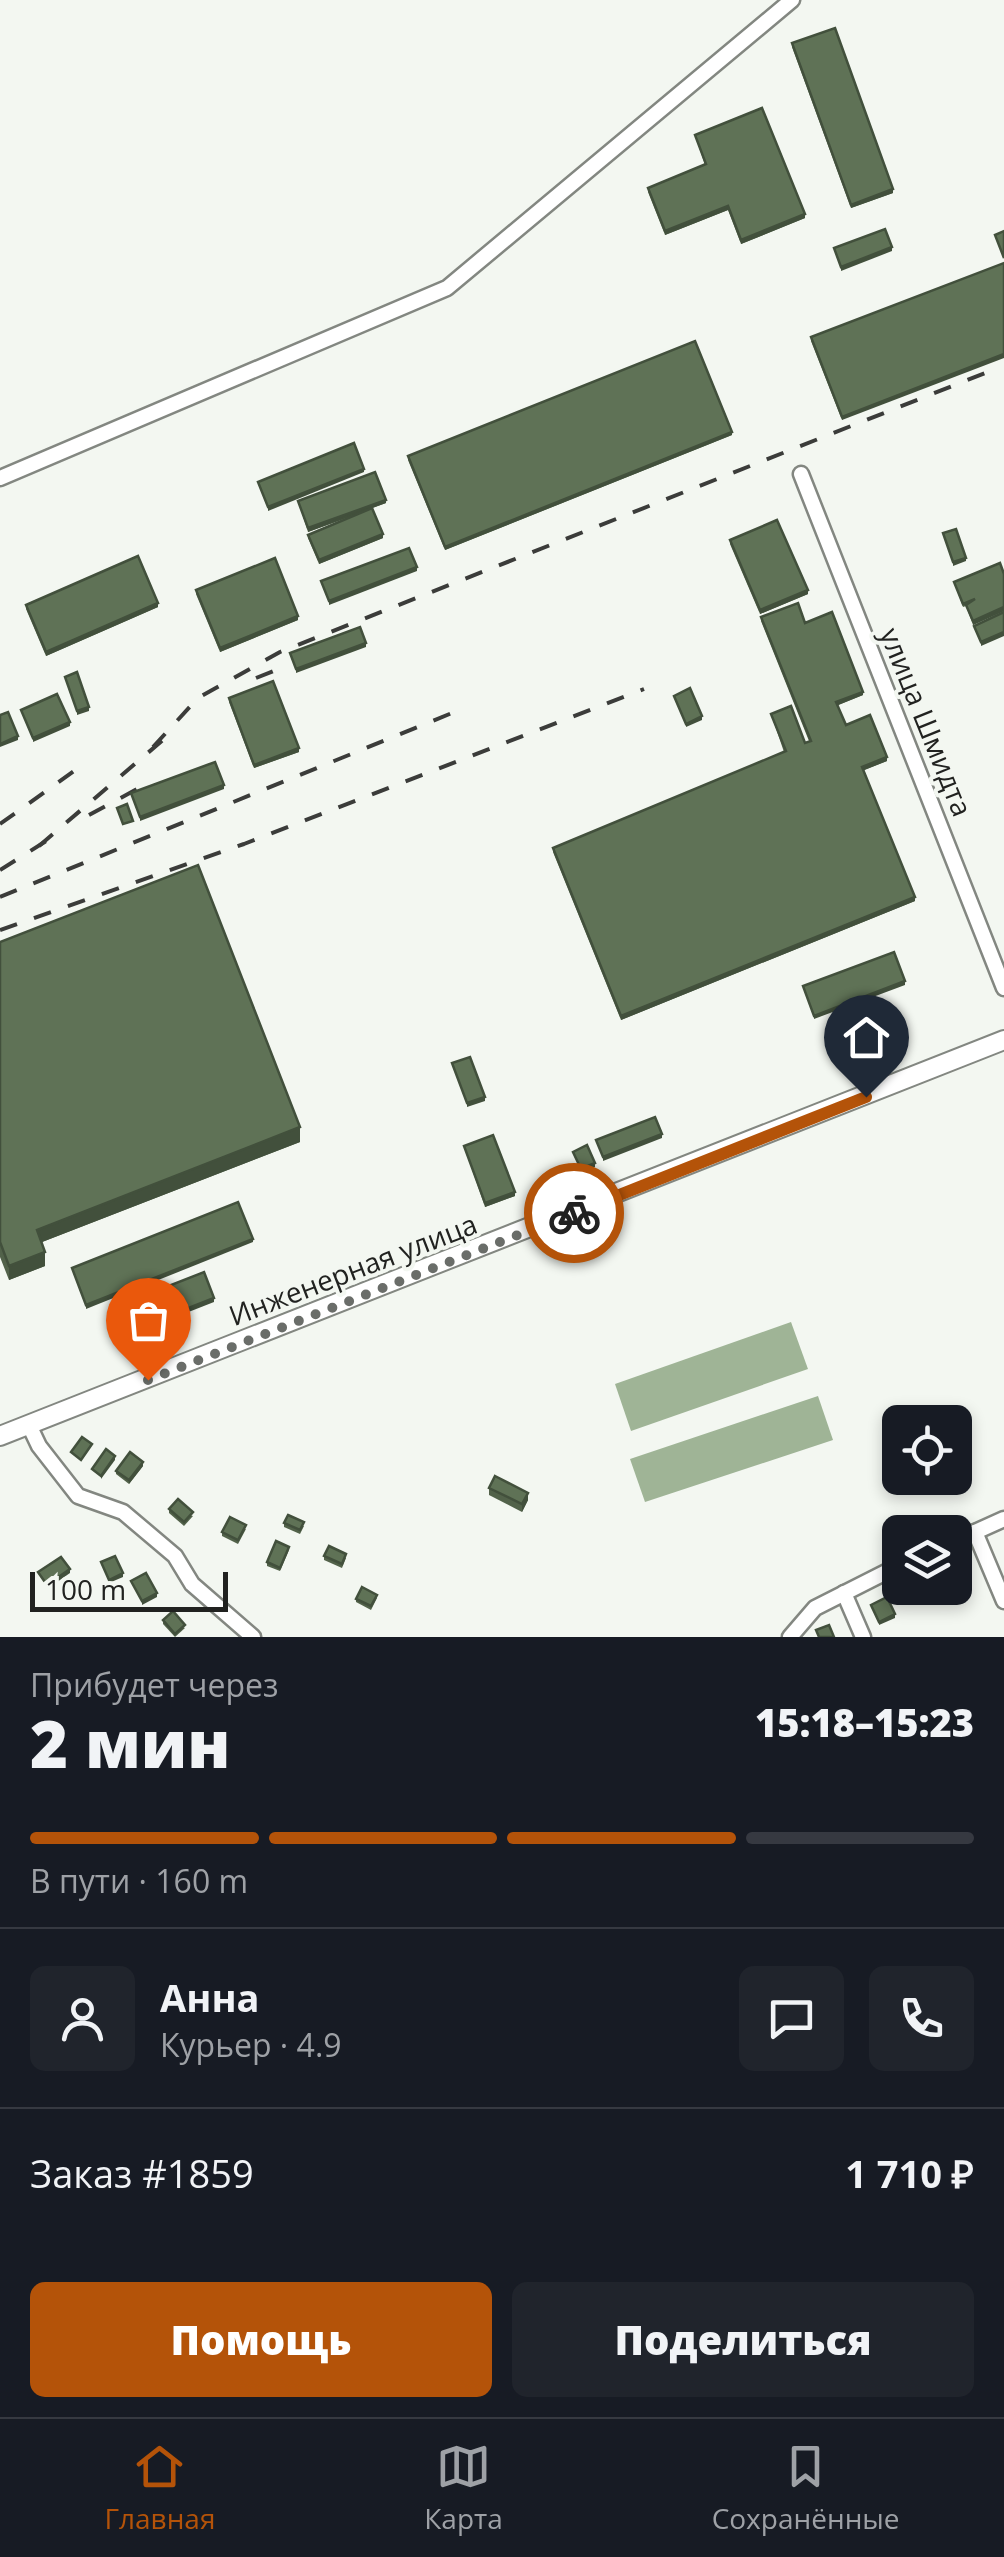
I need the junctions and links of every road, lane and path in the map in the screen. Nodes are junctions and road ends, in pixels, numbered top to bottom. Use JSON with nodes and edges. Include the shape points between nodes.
{"nodes":[{"id":1,"x":792,"y":0,"type":"edge"},
{"id":2,"x":801,"y":474,"type":"dead end"},
{"id":3,"x":0,"y":478,"type":"edge"},
{"id":4,"x":1004,"y":988,"type":"edge"},
{"id":5,"x":1004,"y":1040,"type":"edge"},
{"id":6,"x":29,"y":1425,"type":"junction"},
{"id":7,"x":0,"y":1436,"type":"edge"},
{"id":8,"x":1004,"y":1520,"type":"edge"},
{"id":9,"x":975,"y":1532,"type":"junction"},
{"id":10,"x":972,"y":1533,"type":"edge"},
{"id":11,"x":882,"y":1574,"type":"edge"},
{"id":12,"x":844,"y":1592,"type":"junction"},
{"id":13,"x":1004,"y":1602,"type":"edge"},
{"id":14,"x":253,"y":1637,"type":"edge"},
{"id":15,"x":790,"y":1637,"type":"edge"},
{"id":16,"x":864,"y":1637,"type":"edge"}],
"edges":[{"from":1,"to":3,"type":"street","via":[[448,288]]},
{"from":2,"to":4,"type":"street","name":"улица Шмидта"},
{"from":5,"to":6,"type":"street","name":"Инженерная улица"},
{"from":6,"to":7,"type":"street","name":"Инженерная улица"},
{"from":6,"to":14,"type":"street","via":[[78,1496],[123,1512]]},
{"from":8,"to":9,"type":"street"},
{"from":9,"to":10,"type":"street"},
{"from":9,"to":13,"type":"street"},
{"from":11,"to":12,"type":"street"},
{"from":12,"to":15,"type":"street","via":[[815,1608]]},
{"from":12,"to":16,"type":"street"}]}
